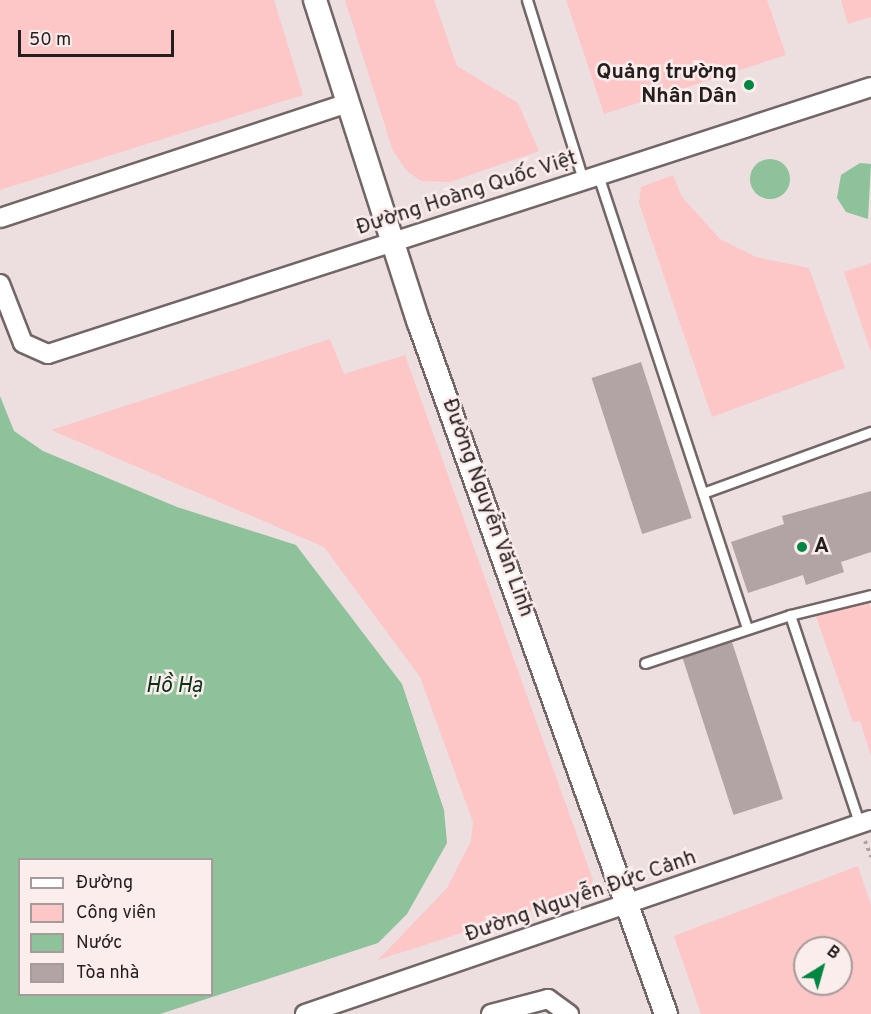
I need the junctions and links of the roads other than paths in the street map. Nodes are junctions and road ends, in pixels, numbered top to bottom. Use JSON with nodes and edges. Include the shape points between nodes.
{"nodes":[{"id":1,"x":315,"y":0,"type":"edge"},
{"id":2,"x":527,"y":0,"type":"edge"},
{"id":3,"x":871,"y":87,"type":"edge"},
{"id":4,"x":348,"y":103,"type":"junction"},
{"id":5,"x":590,"y":178,"type":"junction"},
{"id":6,"x":0,"y":218,"type":"edge"},
{"id":7,"x":391,"y":242,"type":"junction"},
{"id":8,"x":0,"y":284,"type":"edge"},
{"id":9,"x":871,"y":432,"type":"edge"},
{"id":10,"x":703,"y":493,"type":"junction"},
{"id":11,"x":871,"y":596,"type":"edge"},
{"id":12,"x":790,"y":615,"type":"junction"},
{"id":13,"x":747,"y":628,"type":"junction"},
{"id":14,"x":645,"y":663,"type":"dead end"},
{"id":15,"x":865,"y":822,"type":"edge"},
{"id":16,"x":627,"y":905,"type":"junction"},
{"id":17,"x":305,"y":1014,"type":"edge"},
{"id":18,"x":490,"y":1014,"type":"edge"},
{"id":19,"x":569,"y":1014,"type":"edge"},
{"id":20,"x":666,"y":1014,"type":"edge"}],
"edges":[{"from":1,"to":4,"type":"street","name":"Đường Nguyễn Văn Linh"},
{"from":2,"to":5,"type":"lane"},
{"from":3,"to":5,"type":"street","name":"Đường Hoàng Quốc Việt"},
{"from":4,"to":6,"type":"street"},
{"from":4,"to":7,"type":"street","name":"Đường Nguyễn Văn Linh"},
{"from":5,"to":7,"type":"street","name":"Đường Hoàng Quốc Việt"},
{"from":5,"to":10,"type":"lane"},
{"from":7,"to":8,"type":"street","name":"Đường Hoàng Quốc Việt","via":[[48,354],[22,343]]},
{"from":7,"to":16,"type":"street","name":"Đường Nguyễn Văn Linh"},
{"from":9,"to":10,"type":"lane"},
{"from":10,"to":13,"type":"lane"},
{"from":11,"to":12,"type":"lane"},
{"from":12,"to":13,"type":"lane"},
{"from":12,"to":15,"type":"lane"},
{"from":13,"to":14,"type":"lane"},
{"from":15,"to":16,"type":"street","name":"Đường Nguyễn Đức Cảnh"},
{"from":16,"to":17,"type":"street","name":"Đường Nguyễn Đức Cảnh"},
{"from":16,"to":20,"type":"street","name":"Đường Nguyễn Văn Linh"},
{"from":18,"to":19,"type":"street","via":[[548,999]]}]}
